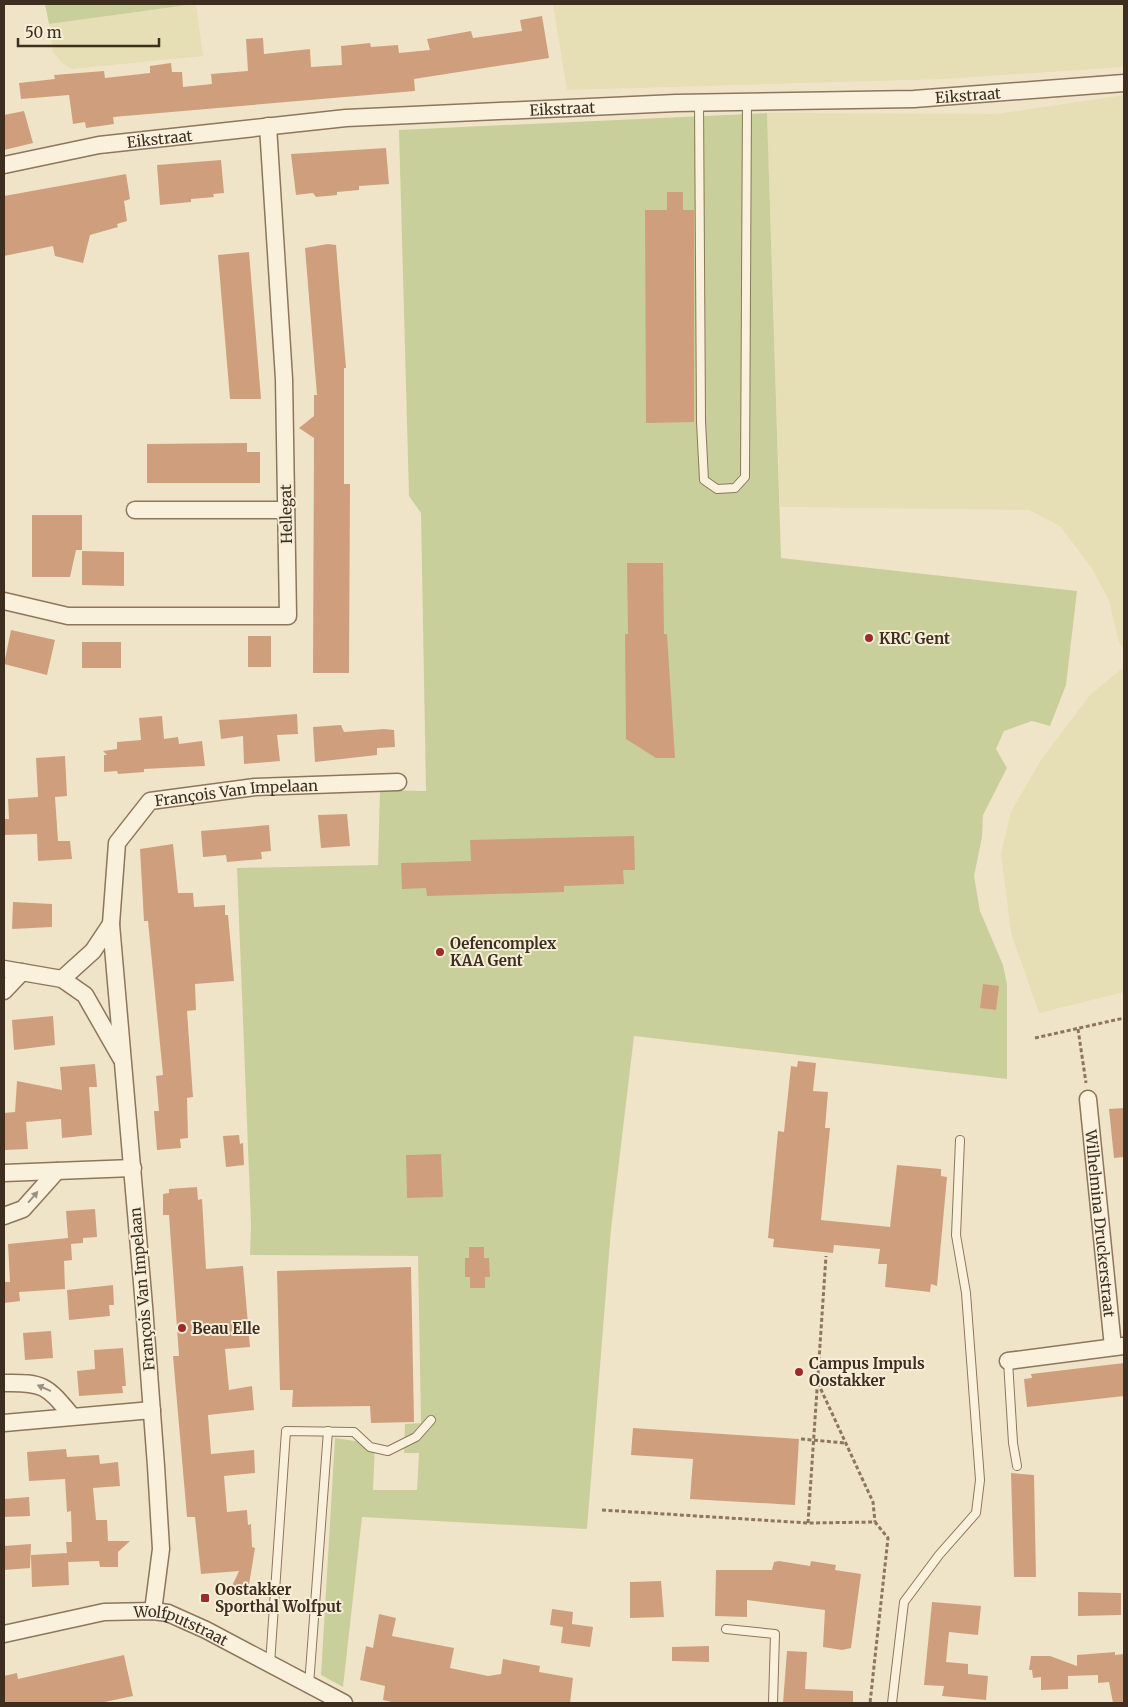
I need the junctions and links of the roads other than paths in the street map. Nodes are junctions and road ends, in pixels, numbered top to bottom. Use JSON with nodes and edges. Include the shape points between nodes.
{"nodes":[{"id":1,"x":1124,"y":83,"type":"edge"},
{"id":2,"x":699,"y":102,"type":"junction"},
{"id":3,"x":746,"y":102,"type":"junction"},
{"id":4,"x":268,"y":126,"type":"junction"},
{"id":5,"x":4,"y":165,"type":"edge"},
{"id":6,"x":135,"y":510,"type":"dead end"},
{"id":7,"x":286,"y":510,"type":"junction"},
{"id":8,"x":4,"y":601,"type":"edge"},
{"id":9,"x":398,"y":782,"type":"dead end"},
{"id":10,"x":111,"y":924,"type":"junction"},
{"id":11,"x":4,"y":969,"type":"edge"},
{"id":12,"x":22,"y":972,"type":"junction"},
{"id":13,"x":62,"y":979,"type":"junction"},
{"id":14,"x":4,"y":991,"type":"edge"},
{"id":15,"x":123,"y":1062,"type":"junction"},
{"id":16,"x":1088,"y":1099,"type":"road end"},
{"id":17,"x":960,"y":1140,"type":"dead end"},
{"id":18,"x":132,"y":1168,"type":"junction"},
{"id":19,"x":57,"y":1171,"type":"junction"},
{"id":20,"x":4,"y":1174,"type":"edge"},
{"id":21,"x":4,"y":1216,"type":"edge"},
{"id":22,"x":1119,"y":1346,"type":"edge"},
{"id":23,"x":1008,"y":1361,"type":"joint"},
{"id":24,"x":4,"y":1383,"type":"edge"},
{"id":25,"x":152,"y":1410,"type":"junction"},
{"id":26,"x":72,"y":1416,"type":"junction"},
{"id":27,"x":431,"y":1420,"type":"dead end"},
{"id":28,"x":4,"y":1423,"type":"edge"},
{"id":29,"x":328,"y":1431,"type":"junction"},
{"id":30,"x":1017,"y":1466,"type":"dead end"},
{"id":31,"x":153,"y":1611,"type":"junction"},
{"id":32,"x":726,"y":1629,"type":"dead end"},
{"id":33,"x":4,"y":1634,"type":"edge"},
{"id":34,"x":270,"y":1664,"type":"junction"},
{"id":35,"x":309,"y":1685,"type":"junction"},
{"id":36,"x":344,"y":1703,"type":"edge"},
{"id":37,"x":773,"y":1703,"type":"edge"},
{"id":38,"x":892,"y":1703,"type":"edge"}],
"edges":[{"from":1,"to":3,"type":"street","name":"Eikstraat","via":[[914,99]]},
{"from":2,"to":3,"type":"street","name":"Eikstraat"},
{"from":2,"to":3,"type":"lane","via":[[701,421],[704,480],[717,489],[735,488],[745,477]]},
{"from":2,"to":4,"type":"street","name":"Eikstraat","via":[[346,118]]},
{"from":4,"to":5,"type":"street","name":"Eikstraat","via":[[99,145]]},
{"from":4,"to":7,"type":"street","name":"Hellegat","via":[[284,379]]},
{"from":6,"to":7,"type":"street"},
{"from":7,"to":8,"type":"street","name":"Hellegat","via":[[288,616],[68,616]]},
{"from":9,"to":10,"type":"street","name":"François Van Impelaan","via":[[255,787],[150,801],[117,843]]},
{"from":10,"to":13,"type":"street","name":"François Van Impelaan","via":[[93,951]]},
{"from":10,"to":15,"type":"street","name":"François Van Impelaan"},
{"from":11,"to":12,"type":"street","name":"François Van Impelaan"},
{"from":12,"to":13,"type":"street","name":"François Van Impelaan"},
{"from":12,"to":14,"type":"street"},
{"from":13,"to":15,"type":"street","name":"François Van Impelaan","via":[[84,995]]},
{"from":15,"to":18,"type":"street","name":"François Van Impelaan"},
{"from":16,"to":22,"type":"street","name":"Wilhelmina Druckerstraat"},
{"from":17,"to":38,"type":"lane","via":[[956,1235],[966,1293],[980,1480],[976,1513],[904,1602]]},
{"from":18,"to":19,"type":"street"},
{"from":18,"to":25,"type":"street","name":"François Van Impelaan"},
{"from":19,"to":20,"type":"street"},
{"from":21,"to":19,"type":"street","one_way":true,"via":[[23,1209]]},
{"from":22,"to":23,"type":"street"},
{"from":23,"to":30,"type":"lane"},
{"from":26,"to":24,"type":"street","one_way":true,"via":[[51,1391],[33,1383]]},
{"from":25,"to":26,"type":"street"},
{"from":25,"to":31,"type":"street","name":"François Van Impelaan","via":[[161,1548]]},
{"from":26,"to":28,"type":"street"},
{"from":27,"to":29,"type":"lane","via":[[416,1436],[388,1452],[370,1447],[354,1432]]},
{"from":29,"to":34,"type":"lane","via":[[286,1430]]},
{"from":29,"to":35,"type":"lane"},
{"from":31,"to":33,"type":"street","name":"Wolfputstraat","via":[[104,1612]]},
{"from":31,"to":34,"type":"street","name":"Wolfputstraat","via":[[168,1613],[206,1630]]},
{"from":32,"to":37,"type":"lane","via":[[776,1634]]},
{"from":34,"to":35,"type":"street","name":"Wolfputstraat"},
{"from":35,"to":36,"type":"street","name":"Wolfputstraat"}]}
